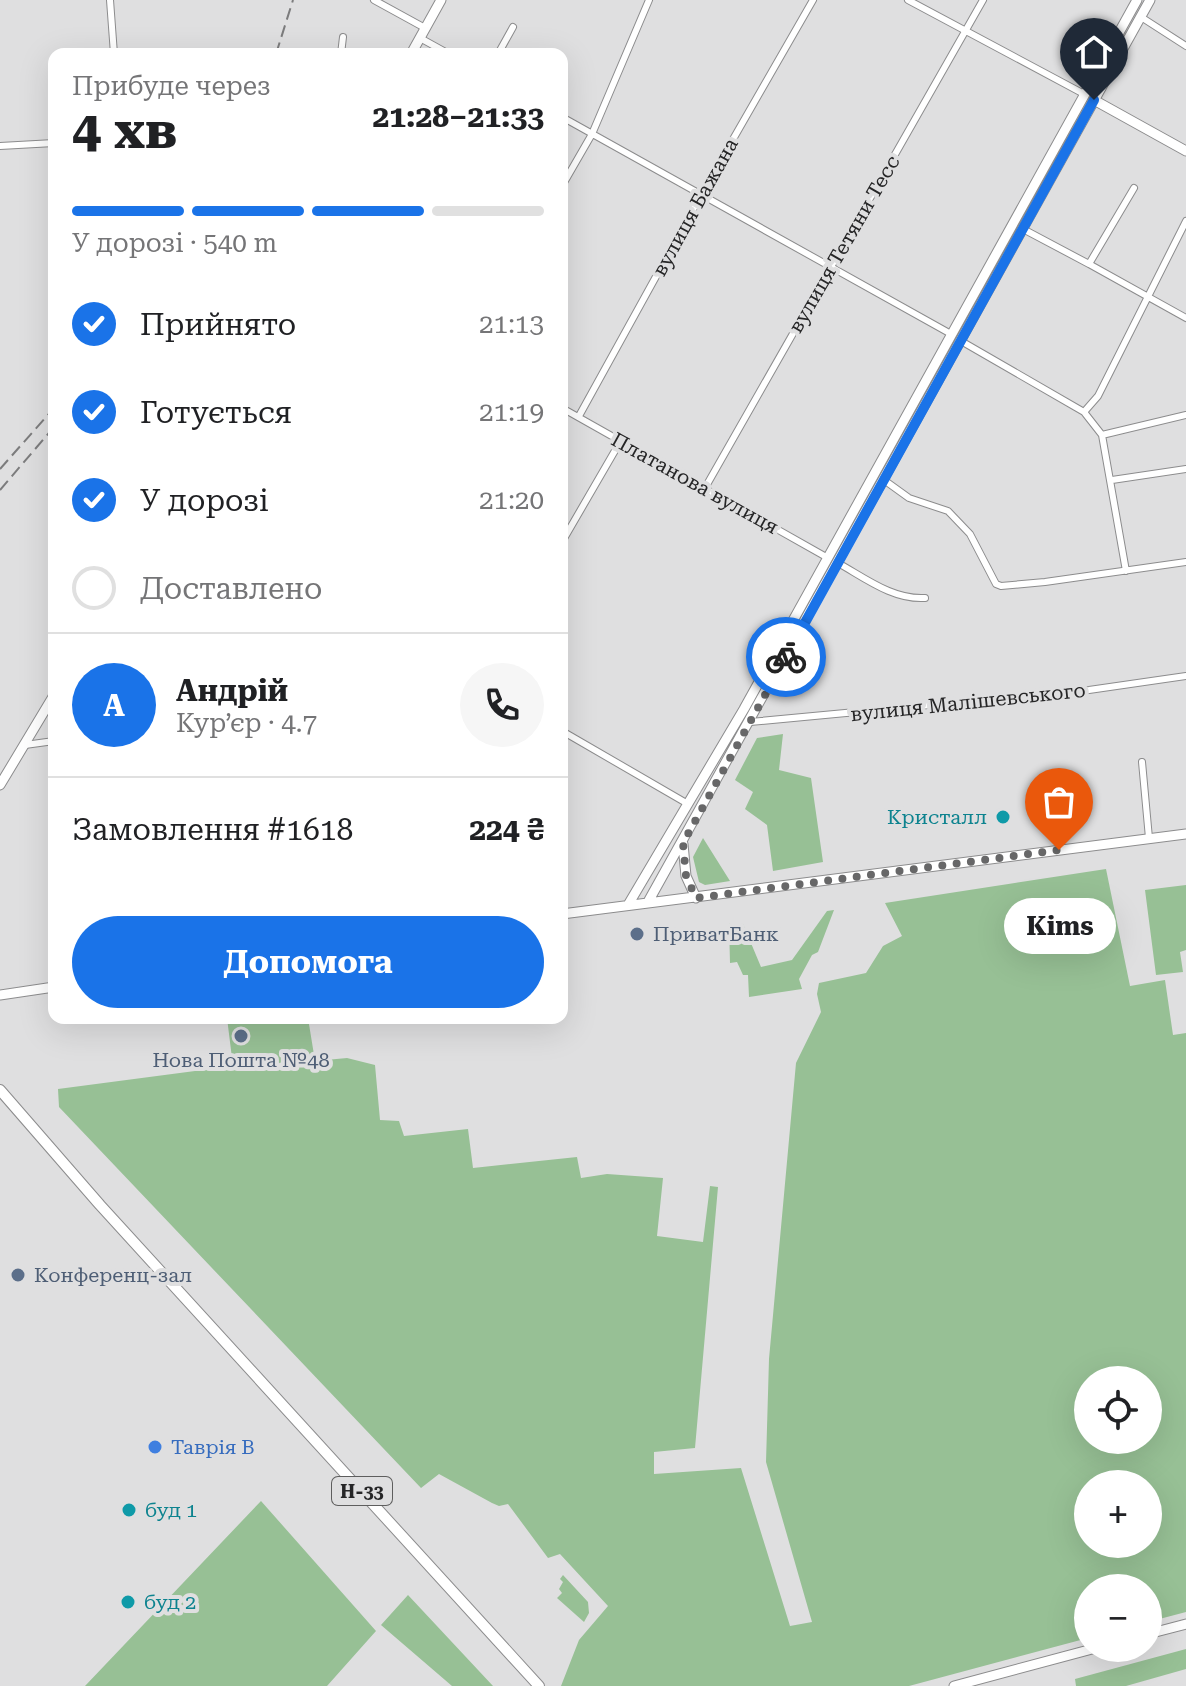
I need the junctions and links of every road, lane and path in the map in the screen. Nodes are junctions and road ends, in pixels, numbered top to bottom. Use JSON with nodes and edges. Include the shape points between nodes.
{"nodes":[{"id":1,"x":110,"y":0,"type":"edge"},
{"id":2,"x":374,"y":0,"type":"edge"},
{"id":3,"x":441,"y":0,"type":"edge"},
{"id":4,"x":649,"y":0,"type":"edge"},
{"id":5,"x":813,"y":0,"type":"edge"},
{"id":6,"x":908,"y":0,"type":"edge"},
{"id":7,"x":983,"y":0,"type":"edge"},
{"id":8,"x":1137,"y":0,"type":"edge"},
{"id":9,"x":1150,"y":0,"type":"edge"},
{"id":10,"x":1141,"y":17,"type":"junction"},
{"id":11,"x":513,"y":27,"type":"dead end"},
{"id":12,"x":425,"y":28,"type":"junction"},
{"id":13,"x":965,"y":31,"type":"junction"},
{"id":14,"x":343,"y":37,"type":"dead end"},
{"id":15,"x":420,"y":38,"type":"junction"},
{"id":16,"x":1186,"y":46,"type":"edge"},
{"id":17,"x":114,"y":48,"type":"edge"},
{"id":18,"x":342,"y":48,"type":"edge"},
{"id":19,"x":414,"y":48,"type":"edge"},
{"id":20,"x":438,"y":48,"type":"edge"},
{"id":21,"x":501,"y":48,"type":"edge"},
{"id":22,"x":1084,"y":94,"type":"junction"},
{"id":23,"x":1094,"y":100,"type":"junction"},
{"id":24,"x":568,"y":120,"type":"edge"},
{"id":25,"x":592,"y":134,"type":"junction"},
{"id":26,"x":48,"y":143,"type":"edge"},
{"id":27,"x":0,"y":146,"type":"edge"},
{"id":28,"x":1186,"y":151,"type":"edge"},
{"id":29,"x":568,"y":176,"type":"edge"},
{"id":30,"x":1134,"y":188,"type":"dead end"},
{"id":31,"x":701,"y":195,"type":"junction"},
{"id":32,"x":1186,"y":221,"type":"edge"},
{"id":33,"x":1023,"y":229,"type":"junction"},
{"id":34,"x":1089,"y":264,"type":"junction"},
{"id":35,"x":831,"y":267,"type":"junction"},
{"id":36,"x":1147,"y":296,"type":"junction"},
{"id":37,"x":1186,"y":318,"type":"edge"},
{"id":38,"x":951,"y":334,"type":"junction"},
{"id":39,"x":961,"y":341,"type":"junction"},
{"id":40,"x":568,"y":411,"type":"edge"},
{"id":41,"x":1084,"y":412,"type":"junction"},
{"id":42,"x":1186,"y":415,"type":"edge"},
{"id":43,"x":579,"y":416,"type":"junction"},
{"id":44,"x":1102,"y":435,"type":"junction"},
{"id":45,"x":620,"y":442,"type":"junction"},
{"id":46,"x":1186,"y":469,"type":"edge"},
{"id":47,"x":884,"y":480,"type":"junction"},
{"id":48,"x":1112,"y":480,"type":"junction"},
{"id":49,"x":705,"y":488,"type":"junction"},
{"id":50,"x":568,"y":532,"type":"edge"},
{"id":51,"x":828,"y":558,"type":"junction"},
{"id":52,"x":1186,"y":562,"type":"edge"},
{"id":53,"x":838,"y":563,"type":"junction"},
{"id":54,"x":1126,"y":571,"type":"junction"},
{"id":55,"x":925,"y":598,"type":"dead end"},
{"id":56,"x":1186,"y":676,"type":"edge"},
{"id":57,"x":48,"y":705,"type":"edge"},
{"id":58,"x":750,"y":722,"type":"junction"},
{"id":59,"x":568,"y":734,"type":"edge"},
{"id":60,"x":48,"y":742,"type":"edge"},
{"id":61,"x":25,"y":745,"type":"junction"},
{"id":62,"x":1142,"y":762,"type":"dead end"},
{"id":63,"x":0,"y":785,"type":"edge"},
{"id":64,"x":688,"y":804,"type":"junction"},
{"id":65,"x":1186,"y":834,"type":"edge"},
{"id":66,"x":1149,"y":838,"type":"junction"},
{"id":67,"x":683,"y":843,"type":"junction"},
{"id":68,"x":696,"y":898,"type":"junction"},
{"id":69,"x":648,"y":902,"type":"junction"},
{"id":70,"x":628,"y":905,"type":"junction"},
{"id":71,"x":568,"y":913,"type":"edge"},
{"id":72,"x":48,"y":988,"type":"edge"},
{"id":73,"x":0,"y":995,"type":"edge"},
{"id":74,"x":0,"y":1090,"type":"edge"},
{"id":75,"x":1186,"y":1624,"type":"edge"},
{"id":76,"x":1162,"y":1630,"type":"edge"},
{"id":77,"x":1074,"y":1654,"type":"edge"},
{"id":78,"x":539,"y":1686,"type":"edge"},
{"id":79,"x":954,"y":1686,"type":"edge"}],
"edges":[{"from":1,"to":17,"type":"street"},
{"from":2,"to":12,"type":"street"},
{"from":3,"to":12,"type":"main road"},
{"from":4,"to":25,"type":"street"},
{"from":5,"to":31,"type":"street","name":"вулиця Бажана"},
{"from":6,"to":13,"type":"street"},
{"from":7,"to":13,"type":"street","name":"вулиця Тетяни Тесс"},
{"from":8,"to":22,"type":"main road"},
{"from":9,"to":10,"type":"main road"},
{"from":10,"to":16,"type":"street"},
{"from":10,"to":23,"type":"main road"},
{"from":11,"to":21,"type":"street"},
{"from":12,"to":15,"type":"main road"},
{"from":13,"to":22,"type":"street"},
{"from":13,"to":35,"type":"street","name":"вулиця Тетяни Тесс"},
{"from":14,"to":18,"type":"street"},
{"from":15,"to":19,"type":"main road"},
{"from":15,"to":20,"type":"street"},
{"from":22,"to":38,"type":"main road"},
{"from":23,"to":28,"type":"main road"},
{"from":23,"to":33,"type":"main road"},
{"from":24,"to":25,"type":"street"},
{"from":25,"to":29,"type":"street"},
{"from":25,"to":31,"type":"street"},
{"from":26,"to":27,"type":"street"},
{"from":30,"to":34,"type":"street"},
{"from":31,"to":35,"type":"street"},
{"from":31,"to":43,"type":"street","name":"вулиця Бажана"},
{"from":32,"to":36,"type":"street"},
{"from":33,"to":34,"type":"street"},
{"from":33,"to":39,"type":"main road"},
{"from":34,"to":36,"type":"street"},
{"from":35,"to":38,"type":"street"},
{"from":35,"to":49,"type":"street","name":"вулиця Тетяни Тесс"},
{"from":36,"to":37,"type":"street"},
{"from":36,"to":41,"type":"street","via":[[1098,396]]},
{"from":38,"to":51,"type":"main road"},
{"from":39,"to":41,"type":"street"},
{"from":39,"to":47,"type":"main road"},
{"from":40,"to":43,"type":"street","name":"Платанова вулиця"},
{"from":41,"to":44,"type":"street"},
{"from":42,"to":44,"type":"street"},
{"from":43,"to":45,"type":"street","name":"Платанова вулиця"},
{"from":44,"to":48,"type":"street"},
{"from":45,"to":49,"type":"street","name":"Платанова вулиця"},
{"from":45,"to":50,"type":"street"},
{"from":46,"to":48,"type":"street"},
{"from":47,"to":53,"type":"main road"},
{"from":47,"to":54,"type":"street","via":[[909,498],[948,511],[970,534],[996,584]]},
{"from":48,"to":54,"type":"street"},
{"from":49,"to":51,"type":"street","name":"Платанова вулиця"},
{"from":51,"to":64,"type":"main road"},
{"from":52,"to":54,"type":"street"},
{"from":53,"to":55,"type":"street","via":[[896,594]]},
{"from":53,"to":58,"type":"main road"},
{"from":56,"to":58,"type":"street","name":"вулиця Малішевського"},
{"from":57,"to":61,"type":"main road"},
{"from":58,"to":67,"type":"main road"},
{"from":59,"to":64,"type":"street"},
{"from":60,"to":61,"type":"street"},
{"from":61,"to":63,"type":"main road"},
{"from":62,"to":66,"type":"street"},
{"from":64,"to":70,"type":"main road"},
{"from":65,"to":66,"type":"main road"},
{"from":66,"to":68,"type":"main road"},
{"from":67,"to":68,"type":"main road","via":[[686,876]]},
{"from":67,"to":69,"type":"main road"},
{"from":68,"to":69,"type":"main road"},
{"from":69,"to":70,"type":"main road"},
{"from":70,"to":71,"type":"main road"},
{"from":72,"to":73,"type":"main road"},
{"from":74,"to":78,"type":"main road","number":"Н-33"},
{"from":75,"to":76,"type":"main road"},
{"from":77,"to":79,"type":"main road"}]}
